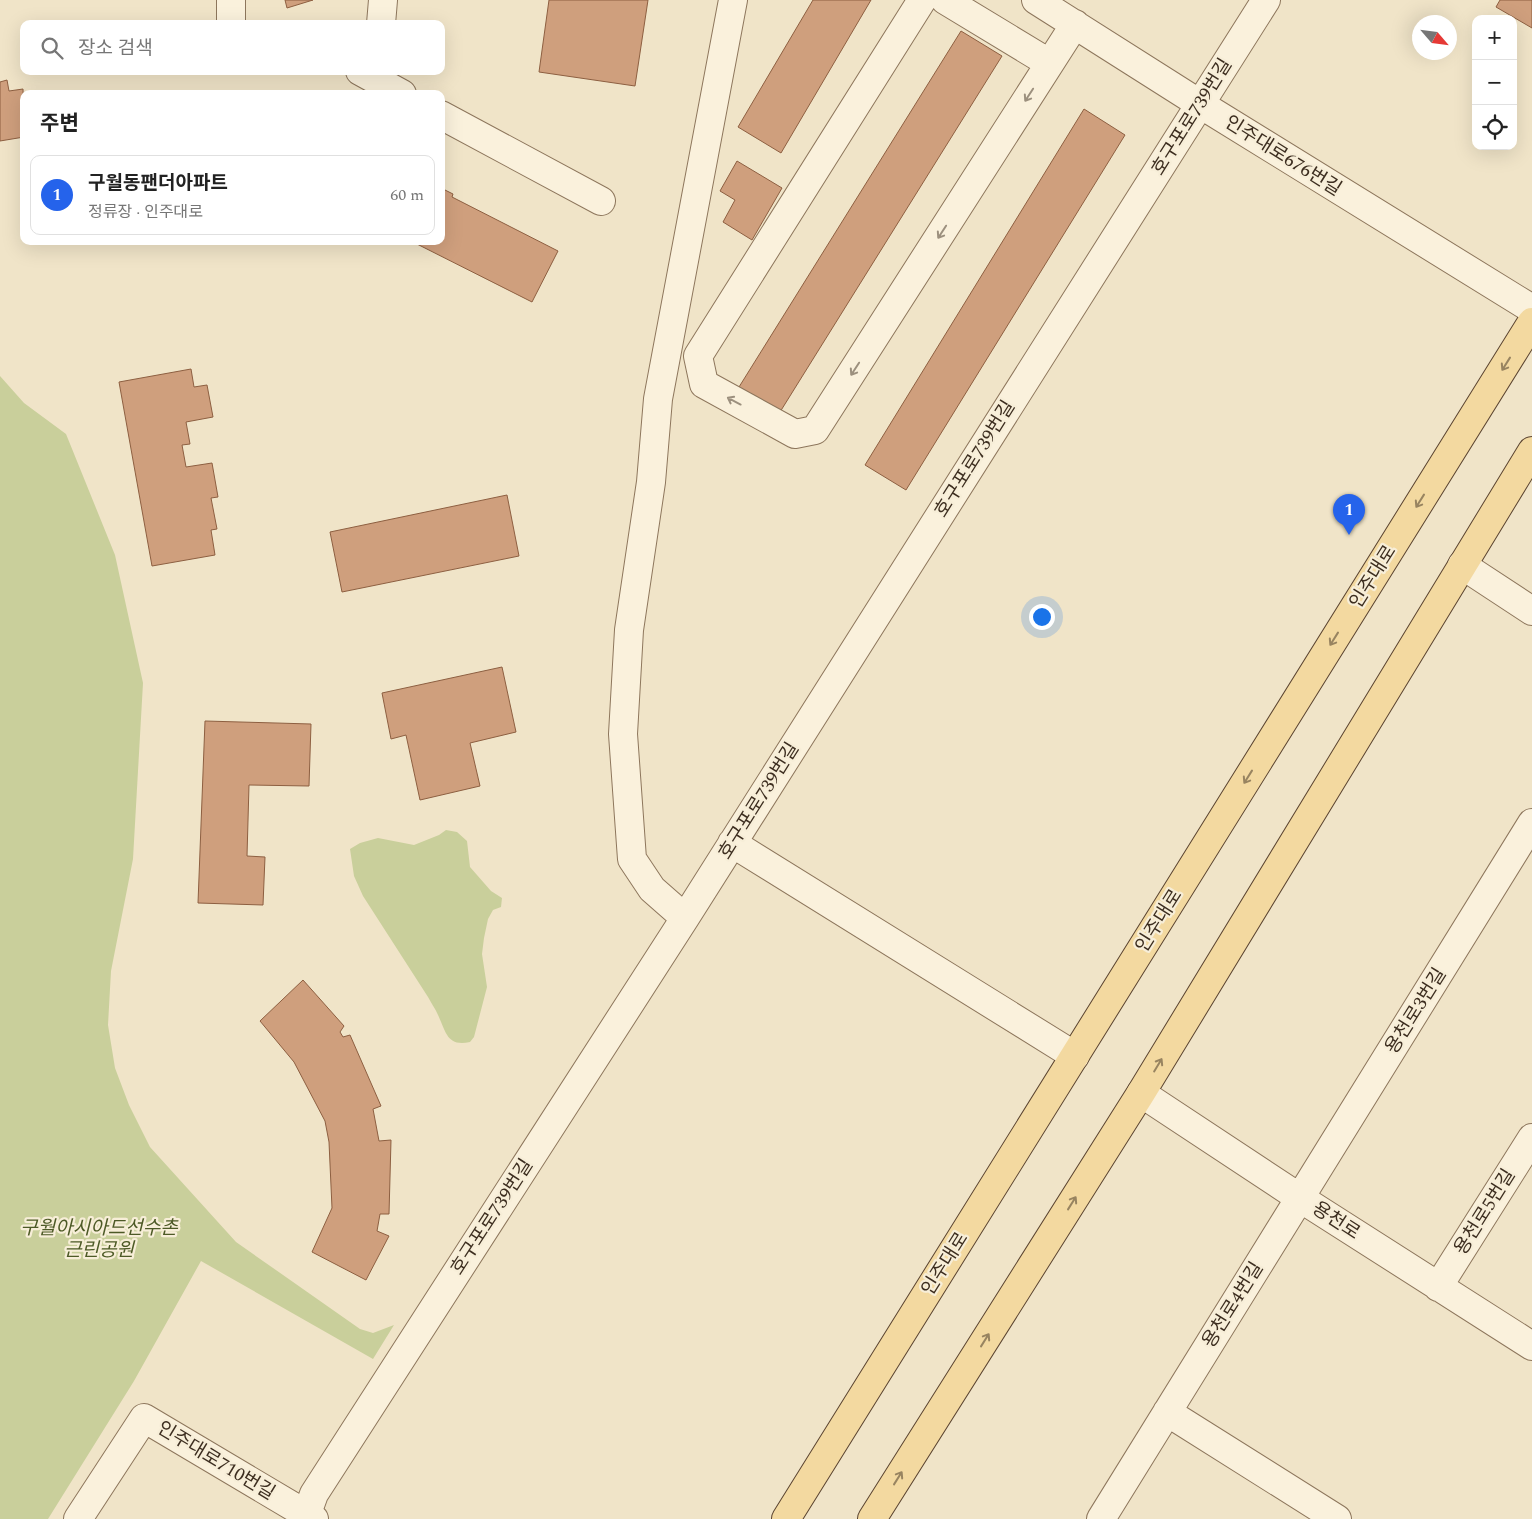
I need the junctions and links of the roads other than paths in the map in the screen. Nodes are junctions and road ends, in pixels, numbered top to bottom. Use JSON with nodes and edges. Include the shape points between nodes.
{"nodes":[{"id":1,"x":231,"y":0,"type":"edge"},
{"id":2,"x":383,"y":0,"type":"edge"},
{"id":3,"x":733,"y":0,"type":"edge"},
{"id":4,"x":922,"y":0,"type":"edge"},
{"id":5,"x":945,"y":0,"type":"edge"},
{"id":6,"x":1036,"y":0,"type":"edge"},
{"id":7,"x":1266,"y":0,"type":"edge"},
{"id":8,"x":231,"y":20,"type":"edge"},
{"id":9,"x":381,"y":20,"type":"edge"},
{"id":10,"x":1074,"y":24,"type":"junction"},
{"id":11,"x":1049,"y":64,"type":"junction"},
{"id":12,"x":374,"y":75,"type":"edge"},
{"id":13,"x":396,"y":90,"type":"edge"},
{"id":14,"x":1200,"y":104,"type":"junction"},
{"id":15,"x":445,"y":117,"type":"edge"},
{"id":16,"x":601,"y":200,"type":"dead end"},
{"id":17,"x":1532,"y":309,"type":"edge"},
{"id":18,"x":1532,"y":322,"type":"edge"},
{"id":19,"x":1532,"y":451,"type":"edge"},
{"id":20,"x":1462,"y":565,"type":"junction"},
{"id":21,"x":1532,"y":611,"type":"edge"},
{"id":22,"x":1532,"y":823,"type":"edge"},
{"id":23,"x":732,"y":843,"type":"junction"},
{"id":24,"x":685,"y":918,"type":"junction"},
{"id":25,"x":1075,"y":1056,"type":"junction"},
{"id":26,"x":1141,"y":1093,"type":"junction"},
{"id":27,"x":1532,"y":1138,"type":"edge"},
{"id":28,"x":1300,"y":1198,"type":"junction"},
{"id":29,"x":1438,"y":1286,"type":"junction"},
{"id":30,"x":1532,"y":1346,"type":"edge"},
{"id":31,"x":1167,"y":1412,"type":"junction"},
{"id":32,"x":309,"y":1518,"type":"edge"},
{"id":33,"x":78,"y":1519,"type":"edge"},
{"id":34,"x":786,"y":1519,"type":"edge"},
{"id":35,"x":872,"y":1519,"type":"edge"},
{"id":36,"x":1101,"y":1519,"type":"edge"},
{"id":37,"x":1337,"y":1519,"type":"edge"}],
"edges":[{"from":1,"to":8,"type":"street"},
{"from":2,"to":9,"type":"street"},
{"from":3,"to":24,"type":"street","via":[[658,399],[651,482],[629,630],[623,734],[632,859],[652,889]]},
{"from":11,"to":4,"type":"street","one_way":true,"via":[[816,430],[795,434],[704,384],[698,356]]},
{"from":5,"to":11,"type":"street"},
{"from":6,"to":10,"type":"street","name":"인주대로676번길"},
{"from":7,"to":14,"type":"street","name":"호구포로739번길"},
{"from":10,"to":11,"type":"street"},
{"from":10,"to":14,"type":"street","name":"인주대로676번길"},
{"from":12,"to":13,"type":"street"},
{"from":14,"to":17,"type":"street","name":"인주대로676번길"},
{"from":14,"to":23,"type":"street","name":"호구포로739번길"},
{"from":15,"to":16,"type":"street"},
{"from":18,"to":25,"type":"main road","name":"인주대로","one_way":true},
{"from":19,"to":20,"type":"main road"},
{"from":20,"to":21,"type":"street"},
{"from":26,"to":20,"type":"main road","one_way":true},
{"from":22,"to":28,"type":"street","name":"용천로3번길"},
{"from":23,"to":24,"type":"street","name":"호구포로739번길"},
{"from":23,"to":25,"type":"street"},
{"from":24,"to":32,"type":"street","name":"호구포로739번길","via":[[314,1494]]},
{"from":25,"to":34,"type":"main road","name":"인주대로"},
{"from":26,"to":28,"type":"street","name":"용천로"},
{"from":35,"to":26,"type":"main road","one_way":true},
{"from":27,"to":29,"type":"street","name":"용천로5번길"},
{"from":28,"to":29,"type":"street","name":"용천로"},
{"from":28,"to":31,"type":"street","name":"용천로4번길"},
{"from":29,"to":30,"type":"street","name":"용천로"},
{"from":31,"to":36,"type":"street","name":"용천로4번길"},
{"from":31,"to":37,"type":"street"},
{"from":32,"to":33,"type":"street","name":"인주대로710번길","via":[[144,1418]]}]}
